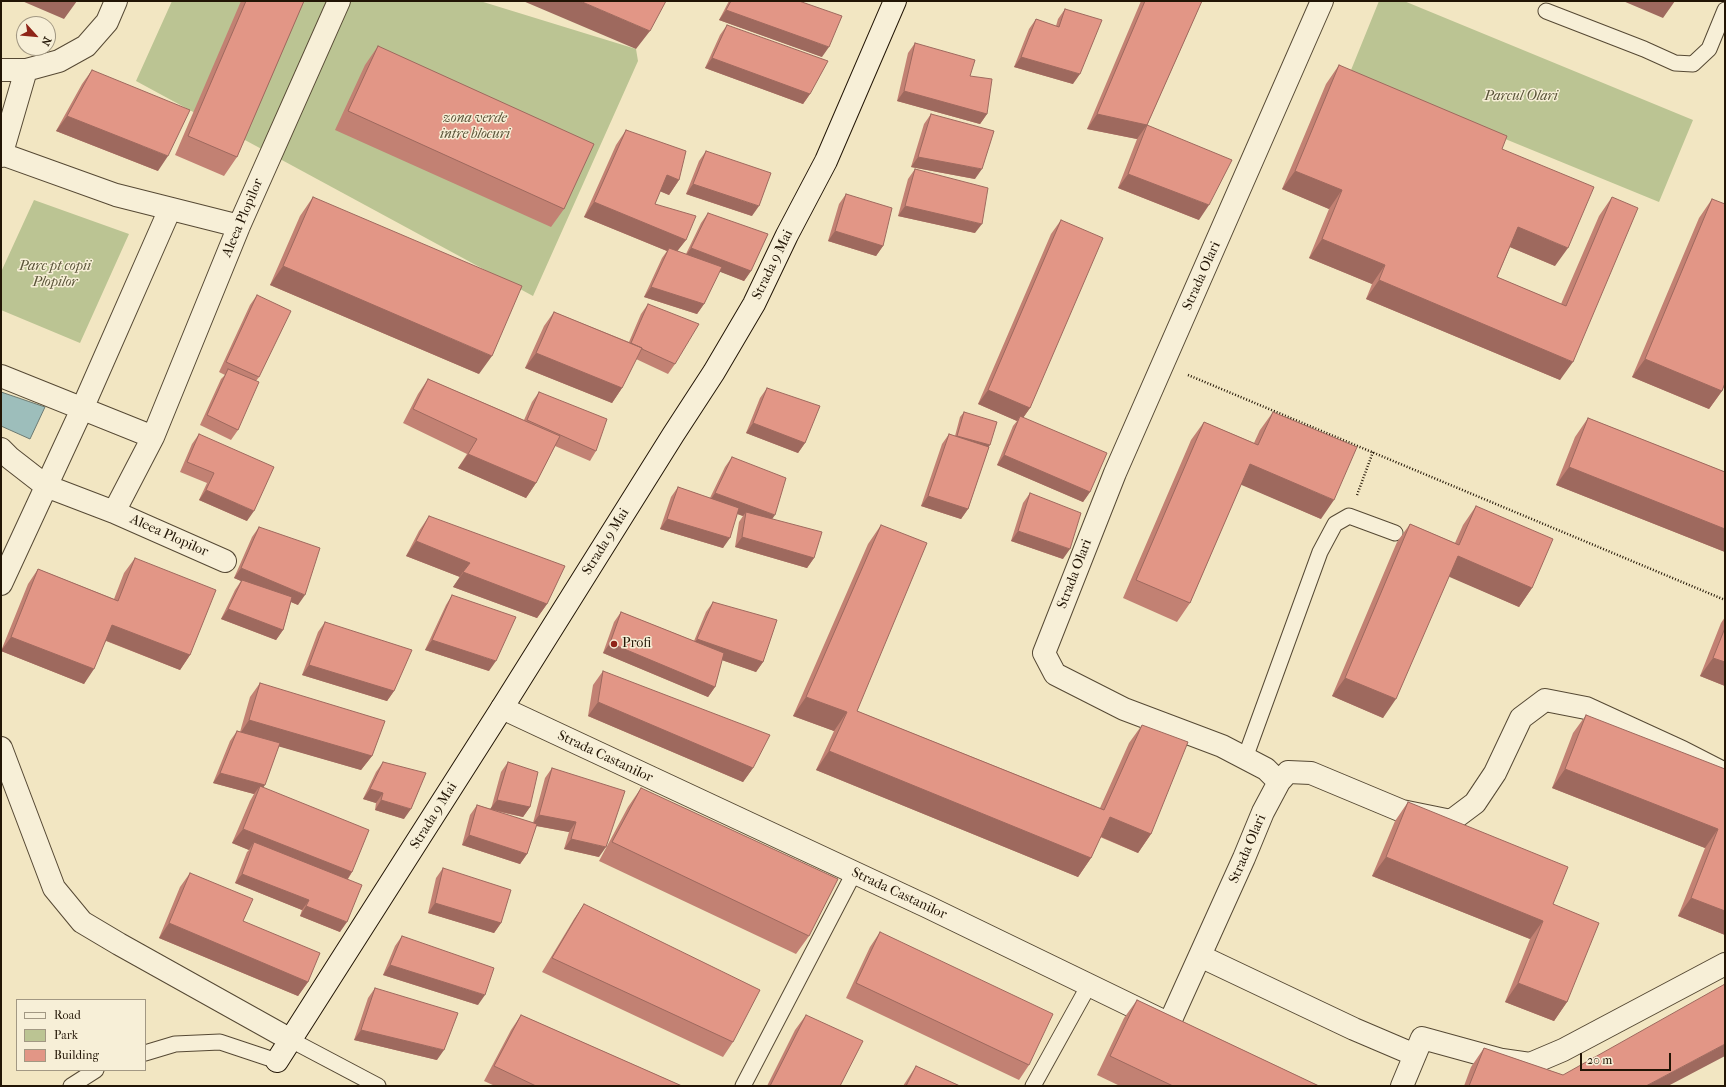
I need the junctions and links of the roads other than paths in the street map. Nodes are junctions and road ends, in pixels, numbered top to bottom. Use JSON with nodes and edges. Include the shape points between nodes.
{"nodes":[{"id":1,"x":116,"y":1,"type":"edge"},
{"id":2,"x":339,"y":1,"type":"edge"},
{"id":3,"x":895,"y":1,"type":"edge"},
{"id":4,"x":1322,"y":1,"type":"edge"},
{"id":5,"x":1725,"y":10,"type":"edge"},
{"id":6,"x":1546,"y":11,"type":"dead end"},
{"id":7,"x":1,"y":70,"type":"edge"},
{"id":8,"x":26,"y":70,"type":"junction"},
{"id":9,"x":2,"y":155,"type":"edge"},
{"id":10,"x":170,"y":209,"type":"junction"},
{"id":11,"x":239,"y":226,"type":"junction"},
{"id":12,"x":1,"y":376,"type":"edge"},
{"id":13,"x":82,"y":409,"type":"junction"},
{"id":14,"x":153,"y":437,"type":"junction"},
{"id":15,"x":1,"y":449,"type":"edge"},
{"id":16,"x":46,"y":486,"type":"junction"},
{"id":17,"x":114,"y":512,"type":"junction"},
{"id":18,"x":1395,"y":533,"type":"dead end"},
{"id":19,"x":225,"y":561,"type":"dead end"},
{"id":20,"x":1,"y":584,"type":"edge"},
{"id":21,"x":502,"y":708,"type":"junction"},
{"id":22,"x":1,"y":748,"type":"edge"},
{"id":23,"x":1245,"y":758,"type":"junction"},
{"id":24,"x":1725,"y":774,"type":"edge"},
{"id":25,"x":1279,"y":782,"type":"junction"},
{"id":26,"x":854,"y":873,"type":"junction"},
{"id":27,"x":1200,"y":956,"type":"junction"},
{"id":28,"x":1725,"y":964,"type":"edge"},
{"id":29,"x":1089,"y":985,"type":"junction"},
{"id":30,"x":1169,"y":1024,"type":"junction"},
{"id":31,"x":1190,"y":1034,"type":"edge"},
{"id":32,"x":291,"y":1040,"type":"junction"},
{"id":33,"x":146,"y":1053,"type":"edge"},
{"id":34,"x":1415,"y":1055,"type":"junction"},
{"id":35,"x":277,"y":1061,"type":"joint"},
{"id":36,"x":94,"y":1071,"type":"edge"},
{"id":37,"x":70,"y":1086,"type":"edge"},
{"id":38,"x":378,"y":1086,"type":"edge"},
{"id":39,"x":743,"y":1086,"type":"edge"},
{"id":40,"x":1033,"y":1086,"type":"edge"},
{"id":41,"x":1402,"y":1086,"type":"edge"}],
"edges":[{"from":1,"to":8,"type":"street","via":[[107,22],[86,46],[59,60]]},
{"from":2,"to":11,"type":"street","name":"Aleea Plopilor"},
{"from":3,"to":21,"type":"street","name":"Strada 9 Mai","via":[[826,161],[754,304],[714,372]]},
{"from":4,"to":23,"type":"street","name":"Strada Olari","via":[[1115,473],[1044,653],[1055,674],[1124,709],[1222,746]]},
{"from":5,"to":6,"type":"lane","via":[[1709,49],[1693,64],[1675,63]]},
{"from":7,"to":8,"type":"street"},
{"from":8,"to":9,"type":"street"},
{"from":9,"to":10,"type":"street","via":[[116,195]]},
{"from":10,"to":11,"type":"street"},
{"from":10,"to":13,"type":"street"},
{"from":11,"to":14,"type":"street","name":"Aleea Plopilor"},
{"from":12,"to":13,"type":"street"},
{"from":13,"to":14,"type":"street"},
{"from":13,"to":16,"type":"street"},
{"from":14,"to":17,"type":"street","name":"Aleea Plopilor"},
{"from":15,"to":16,"type":"street","name":"Aleea Plopilor"},
{"from":16,"to":17,"type":"street","name":"Aleea Plopilor"},
{"from":16,"to":20,"type":"street"},
{"from":17,"to":19,"type":"street","name":"Aleea Plopilor"},
{"from":18,"to":23,"type":"lane","via":[[1349,516],[1335,524],[1320,552]]},
{"from":21,"to":26,"type":"street","name":"Strada Castanilor"},
{"from":21,"to":32,"type":"street","name":"Strada 9 Mai"},
{"from":22,"to":32,"type":"street","via":[[54,888],[82,922]]},
{"from":23,"to":25,"type":"street","name":"Strada Olari","via":[[1266,769]]},
{"from":24,"to":25,"type":"street","via":[[1586,708],[1545,700],[1521,718],[1495,773],[1475,803],[1451,821],[1402,811],[1312,773],[1288,772]]},
{"from":25,"to":27,"type":"street","name":"Strada Olari","via":[[1263,812]]},
{"from":26,"to":29,"type":"street","name":"Strada Castanilor"},
{"from":26,"to":39,"type":"lane"},
{"from":27,"to":30,"type":"street","name":"Strada Olari"},
{"from":27,"to":34,"type":"street"},
{"from":28,"to":34,"type":"street","via":[[1563,1050],[1530,1064],[1502,1060],[1422,1038]]},
{"from":29,"to":30,"type":"street","name":"Strada Castanilor"},
{"from":29,"to":40,"type":"lane"},
{"from":30,"to":31,"type":"street","name":"Strada Castanilor"},
{"from":32,"to":35,"type":"street","name":"Strada 9 Mai"},
{"from":32,"to":38,"type":"lane"},
{"from":33,"to":35,"type":"lane","via":[[175,1044],[220,1042]]},
{"from":34,"to":41,"type":"street"},
{"from":36,"to":37,"type":"lane"}]}
